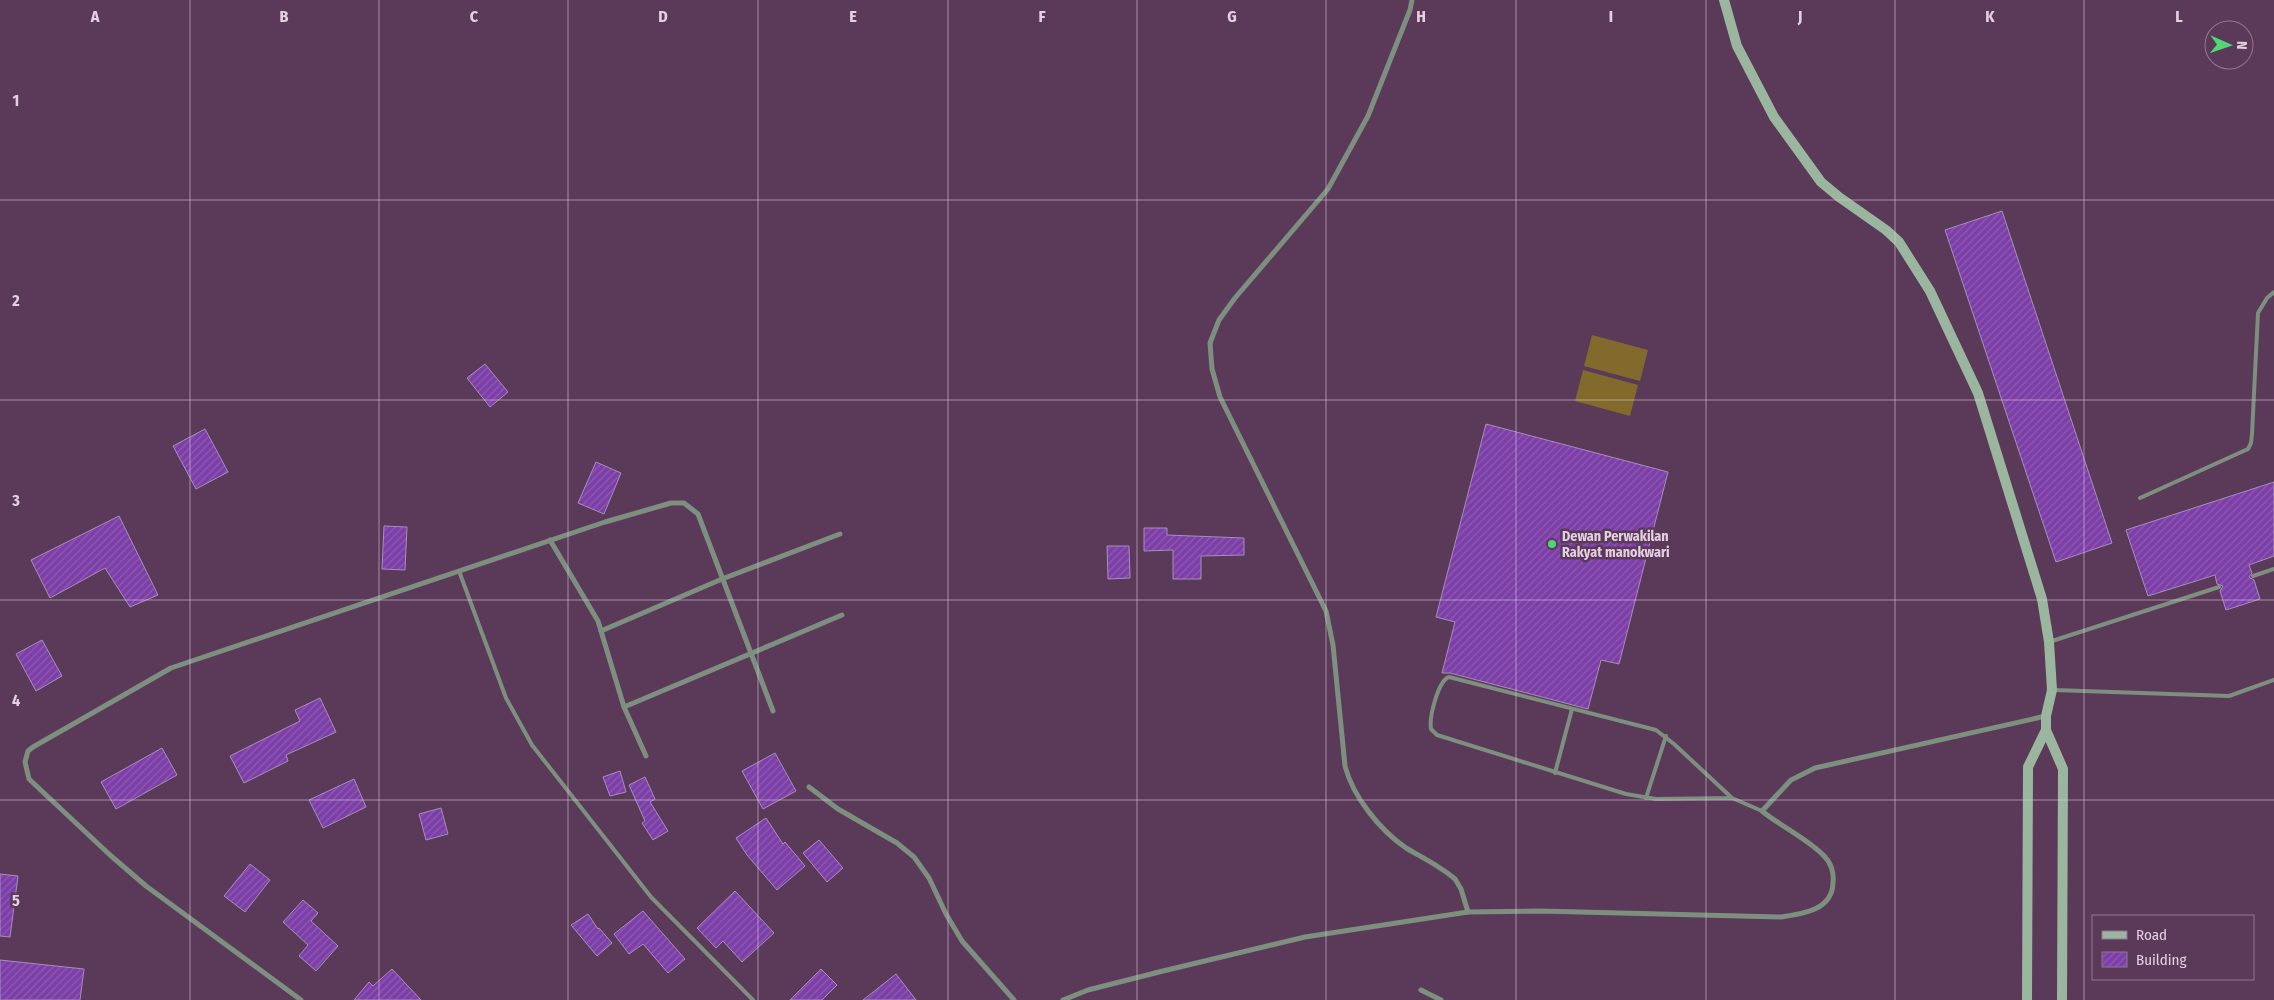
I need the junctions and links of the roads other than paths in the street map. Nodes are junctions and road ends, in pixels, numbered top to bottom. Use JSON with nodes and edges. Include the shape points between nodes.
{"nodes":[{"id":1,"x":1412,"y":0,"type":"edge"},
{"id":2,"x":1724,"y":0,"type":"edge"},
{"id":3,"x":2274,"y":292,"type":"edge"},
{"id":4,"x":2140,"y":498,"type":"dead end"},
{"id":5,"x":840,"y":534,"type":"dead end"},
{"id":6,"x":550,"y":540,"type":"junction"},
{"id":7,"x":2274,"y":569,"type":"edge"},
{"id":8,"x":459,"y":571,"type":"junction"},
{"id":9,"x":2253,"y":576,"type":"dead end"},
{"id":10,"x":722,"y":579,"type":"junction"},
{"id":11,"x":2218,"y":587,"type":"dead end"},
{"id":12,"x":842,"y":615,"type":"dead end"},
{"id":13,"x":601,"y":631,"type":"junction"},
{"id":14,"x":2049,"y":642,"type":"junction"},
{"id":15,"x":751,"y":655,"type":"junction"},
{"id":16,"x":2274,"y":680,"type":"edge"},
{"id":17,"x":2052,"y":690,"type":"junction"},
{"id":18,"x":624,"y":707,"type":"junction"},
{"id":19,"x":1572,"y":709,"type":"junction"},
{"id":20,"x":772,"y":711,"type":"dead end"},
{"id":21,"x":2046,"y":716,"type":"junction"},
{"id":22,"x":2046,"y":730,"type":"junction"},
{"id":23,"x":1666,"y":736,"type":"junction"},
{"id":24,"x":646,"y":756,"type":"dead end"},
{"id":25,"x":1555,"y":773,"type":"junction"},
{"id":26,"x":809,"y":787,"type":"dead end"},
{"id":27,"x":1646,"y":798,"type":"junction"},
{"id":28,"x":1732,"y":798,"type":"junction"},
{"id":29,"x":1762,"y":811,"type":"junction"},
{"id":30,"x":1468,"y":912,"type":"junction"},
{"id":31,"x":1421,"y":990,"type":"dead end"},
{"id":32,"x":302,"y":1000,"type":"edge"},
{"id":33,"x":753,"y":1000,"type":"edge"},
{"id":34,"x":1014,"y":1000,"type":"edge"},
{"id":35,"x":1063,"y":1000,"type":"edge"},
{"id":36,"x":1441,"y":1000,"type":"edge"},
{"id":37,"x":2027,"y":1000,"type":"edge"},
{"id":38,"x":2062,"y":1000,"type":"edge"}],
"edges":[{"from":1,"to":30,"type":"street","via":[[1368,116],[1328,189],[1234,298],[1219,320],[1210,344],[1212,370],[1220,397],[1326,611],[1333,645],[1345,766],[1350,783],[1360,800],[1393,837],[1455,879]]},
{"from":2,"to":14,"type":"street","via":[[1737,46],[1752,78],[1804,160],[1821,182],[1899,242],[1930,291],[1978,393],[2042,599]]},
{"from":3,"to":4,"type":"lane","via":[[2258,313],[2252,434],[2248,449]]},
{"from":5,"to":10,"type":"street"},
{"from":6,"to":8,"type":"street"},
{"from":6,"to":10,"type":"street","via":[[652,508],[671,503],[684,504],[698,514]]},
{"from":6,"to":13,"type":"street"},
{"from":7,"to":9,"type":"lane"},
{"from":8,"to":32,"type":"street","via":[[171,668],[55,733],[27,754],[29,779],[110,856]]},
{"from":8,"to":33,"type":"lane","via":[[506,698],[532,745],[651,897]]},
{"from":10,"to":13,"type":"street"},
{"from":10,"to":15,"type":"street"},
{"from":11,"to":14,"type":"lane"},
{"from":12,"to":15,"type":"street"},
{"from":13,"to":18,"type":"street"},
{"from":14,"to":17,"type":"street"},
{"from":15,"to":18,"type":"street"},
{"from":15,"to":20,"type":"street"},
{"from":16,"to":17,"type":"lane","via":[[2229,696]]},
{"from":17,"to":21,"type":"street"},
{"from":18,"to":24,"type":"street"},
{"from":19,"to":23,"type":"lane","via":[[1643,725]]},
{"from":19,"to":25,"type":"lane"},
{"from":19,"to":25,"type":"lane","via":[[1449,677],[1442,683],[1432,713],[1431,729],[1438,735]]},
{"from":21,"to":22,"type":"street"},
{"from":21,"to":29,"type":"street","via":[[1815,768],[1791,780]]},
{"from":22,"to":37,"type":"street","via":[[2028,767]]},
{"from":22,"to":38,"type":"street","via":[[2063,769]]},
{"from":23,"to":27,"type":"lane"},
{"from":23,"to":28,"type":"lane"},
{"from":25,"to":27,"type":"lane"},
{"from":26,"to":34,"type":"street","via":[[914,857],[929,878],[962,941]]},
{"from":27,"to":28,"type":"lane"},
{"from":28,"to":29,"type":"lane"},
{"from":29,"to":30,"type":"street","via":[[1810,845],[1830,865],[1833,889],[1818,908],[1781,917]]},
{"from":30,"to":35,"type":"street","via":[[1305,937],[1088,990]]},
{"from":31,"to":36,"type":"street"}]}
